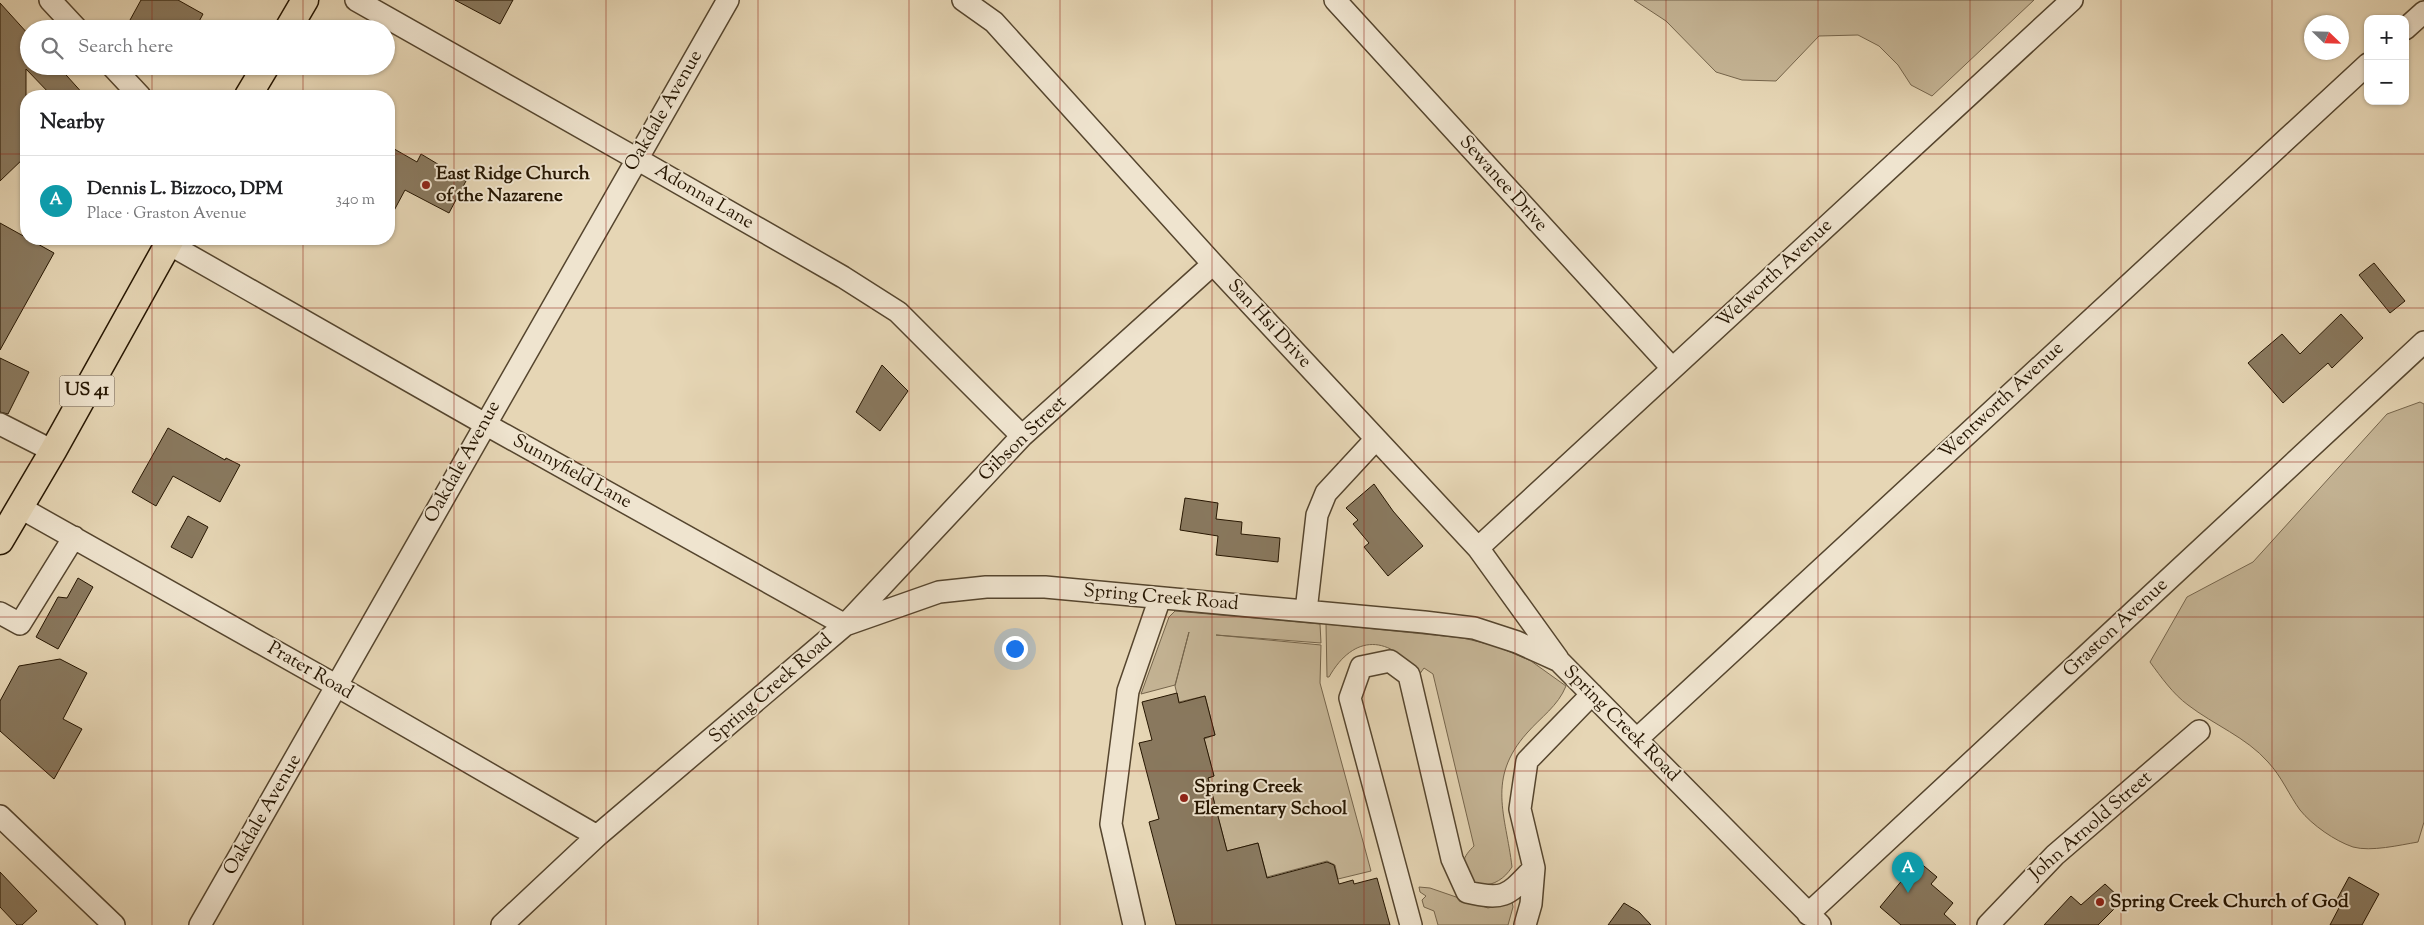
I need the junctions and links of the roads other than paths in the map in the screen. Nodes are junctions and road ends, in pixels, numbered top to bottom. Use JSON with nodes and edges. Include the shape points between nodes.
{"nodes":[{"id":1,"x":50,"y":0,"type":"edge"},
{"id":2,"x":306,"y":0,"type":"edge"},
{"id":3,"x":356,"y":0,"type":"edge"},
{"id":4,"x":728,"y":0,"type":"edge"},
{"id":5,"x":963,"y":0,"type":"edge"},
{"id":6,"x":1335,"y":0,"type":"edge"},
{"id":7,"x":2072,"y":0,"type":"edge"},
{"id":8,"x":2424,"y":12,"type":"edge"},
{"id":9,"x":69,"y":20,"type":"edge"},
{"id":10,"x":294,"y":20,"type":"edge"},
{"id":11,"x":392,"y":20,"type":"edge"},
{"id":12,"x":395,"y":22,"type":"edge"},
{"id":13,"x":2409,"y":25,"type":"edge"},
{"id":14,"x":2364,"y":68,"type":"edge"},
{"id":15,"x":120,"y":75,"type":"edge"},
{"id":16,"x":261,"y":75,"type":"edge"},
{"id":17,"x":134,"y":90,"type":"edge"},
{"id":18,"x":252,"y":90,"type":"edge"},
{"id":19,"x":637,"y":158,"type":"junction"},
{"id":20,"x":168,"y":245,"type":"edge"},
{"id":21,"x":177,"y":245,"type":"edge"},
{"id":22,"x":1213,"y":264,"type":"junction"},
{"id":23,"x":2424,"y":342,"type":"edge"},
{"id":24,"x":1672,"y":368,"type":"junction"},
{"id":25,"x":0,"y":424,"type":"edge"},
{"id":26,"x":485,"y":424,"type":"junction"},
{"id":27,"x":1022,"y":436,"type":"junction"},
{"id":28,"x":1376,"y":439,"type":"junction"},
{"id":29,"x":53,"y":451,"type":"junction"},
{"id":30,"x":21,"y":508,"type":"junction"},
{"id":31,"x":74,"y":538,"type":"junction"},
{"id":32,"x":0,"y":541,"type":"edge"},
{"id":33,"x":1478,"y":548,"type":"junction"},
{"id":34,"x":1160,"y":598,"type":"junction"},
{"id":35,"x":1306,"y":611,"type":"junction"},
{"id":36,"x":0,"y":613,"type":"edge"},
{"id":37,"x":845,"y":625,"type":"junction"},
{"id":38,"x":1559,"y":661,"type":"junction"},
{"id":39,"x":337,"y":686,"type":"junction"},
{"id":40,"x":1592,"y":694,"type":"junction"},
{"id":41,"x":2199,"y":731,"type":"dead end"},
{"id":42,"x":1637,"y":739,"type":"junction"},
{"id":43,"x":0,"y":816,"type":"edge"},
{"id":44,"x":597,"y":836,"type":"junction"},
{"id":45,"x":1534,"y":868,"type":"junction"},
{"id":46,"x":1814,"y":919,"type":"edge"},
{"id":47,"x":114,"y":925,"type":"edge"},
{"id":48,"x":200,"y":925,"type":"edge"},
{"id":49,"x":502,"y":925,"type":"edge"},
{"id":50,"x":1134,"y":925,"type":"edge"},
{"id":51,"x":1411,"y":925,"type":"edge"},
{"id":52,"x":1525,"y":925,"type":"edge"},
{"id":53,"x":1988,"y":925,"type":"edge"}],
"edges":[{"from":1,"to":9,"type":"street"},
{"from":2,"to":10,"type":"main road"},
{"from":3,"to":11,"type":"street","name":"Adonna Lane"},
{"from":4,"to":19,"type":"street","name":"Oakdale Avenue"},
{"from":5,"to":22,"type":"street","name":"San Hsi Drive","via":[[994,22]]},
{"from":6,"to":24,"type":"street","name":"Sewanee Drive"},
{"from":7,"to":24,"type":"street","name":"Welworth Avenue"},
{"from":8,"to":13,"type":"street"},
{"from":12,"to":19,"type":"street","name":"Adonna Lane"},
{"from":14,"to":42,"type":"street","name":"Wentworth Avenue"},
{"from":15,"to":17,"type":"street"},
{"from":16,"to":18,"type":"main road"},
{"from":19,"to":26,"type":"street","name":"Oakdale Avenue"},
{"from":19,"to":27,"type":"street","name":"Adonna Lane","via":[[898,312]]},
{"from":20,"to":29,"type":"main road","number":"US 41"},
{"from":21,"to":26,"type":"street","name":"Sunnyfield Lane"},
{"from":22,"to":27,"type":"street","name":"Gibson Street"},
{"from":22,"to":28,"type":"street","name":"San Hsi Drive"},
{"from":23,"to":46,"type":"street","name":"Graston Avenue"},
{"from":24,"to":33,"type":"street","name":"Welworth Avenue"},
{"from":25,"to":29,"type":"street"},
{"from":26,"to":37,"type":"street","name":"Sunnyfield Lane"},
{"from":26,"to":39,"type":"street","name":"Oakdale Avenue"},
{"from":27,"to":37,"type":"street","name":"Gibson Street"},
{"from":28,"to":33,"type":"street","name":"San Hsi Drive"},
{"from":28,"to":35,"type":"street","via":[[1326,492],[1317,515]]},
{"from":29,"to":30,"type":"main road","number":"US 41"},
{"from":30,"to":31,"type":"street","name":"Prater Road"},
{"from":30,"to":32,"type":"main road","number":"US 41"},
{"from":31,"to":36,"type":"street","via":[[20,624]]},
{"from":31,"to":39,"type":"street","name":"Prater Road"},
{"from":33,"to":38,"type":"street","name":"San Hsi Drive"},
{"from":34,"to":35,"type":"street","name":"Spring Creek Road"},
{"from":34,"to":37,"type":"street","name":"Spring Creek Road","via":[[1045,587],[986,587],[939,592]]},
{"from":34,"to":50,"type":"street","via":[[1128,692],[1111,824]]},
{"from":35,"to":38,"type":"street","name":"Spring Creek Road","via":[[1474,628],[1517,642]]},
{"from":37,"to":44,"type":"street","name":"Spring Creek Road"},
{"from":38,"to":40,"type":"street","name":"Spring Creek Road"},
{"from":39,"to":44,"type":"street","name":"Prater Road"},
{"from":39,"to":48,"type":"street","name":"Oakdale Avenue"},
{"from":40,"to":42,"type":"street","name":"Spring Creek Road"},
{"from":40,"to":45,"type":"street","via":[[1526,761],[1520,809]]},
{"from":41,"to":53,"type":"street","name":"John Arnold Street","via":[[2054,855]]},
{"from":42,"to":46,"type":"street","name":"Spring Creek Road"},
{"from":43,"to":47,"type":"street"},
{"from":44,"to":49,"type":"street","name":"Spring Creek Road"},
{"from":45,"to":51,"type":"street","via":[[1512,891],[1492,898],[1467,892],[1452,859],[1409,675],[1390,661],[1361,667],[1350,698]]},
{"from":45,"to":52,"type":"street","via":[[1531,904]]}]}
